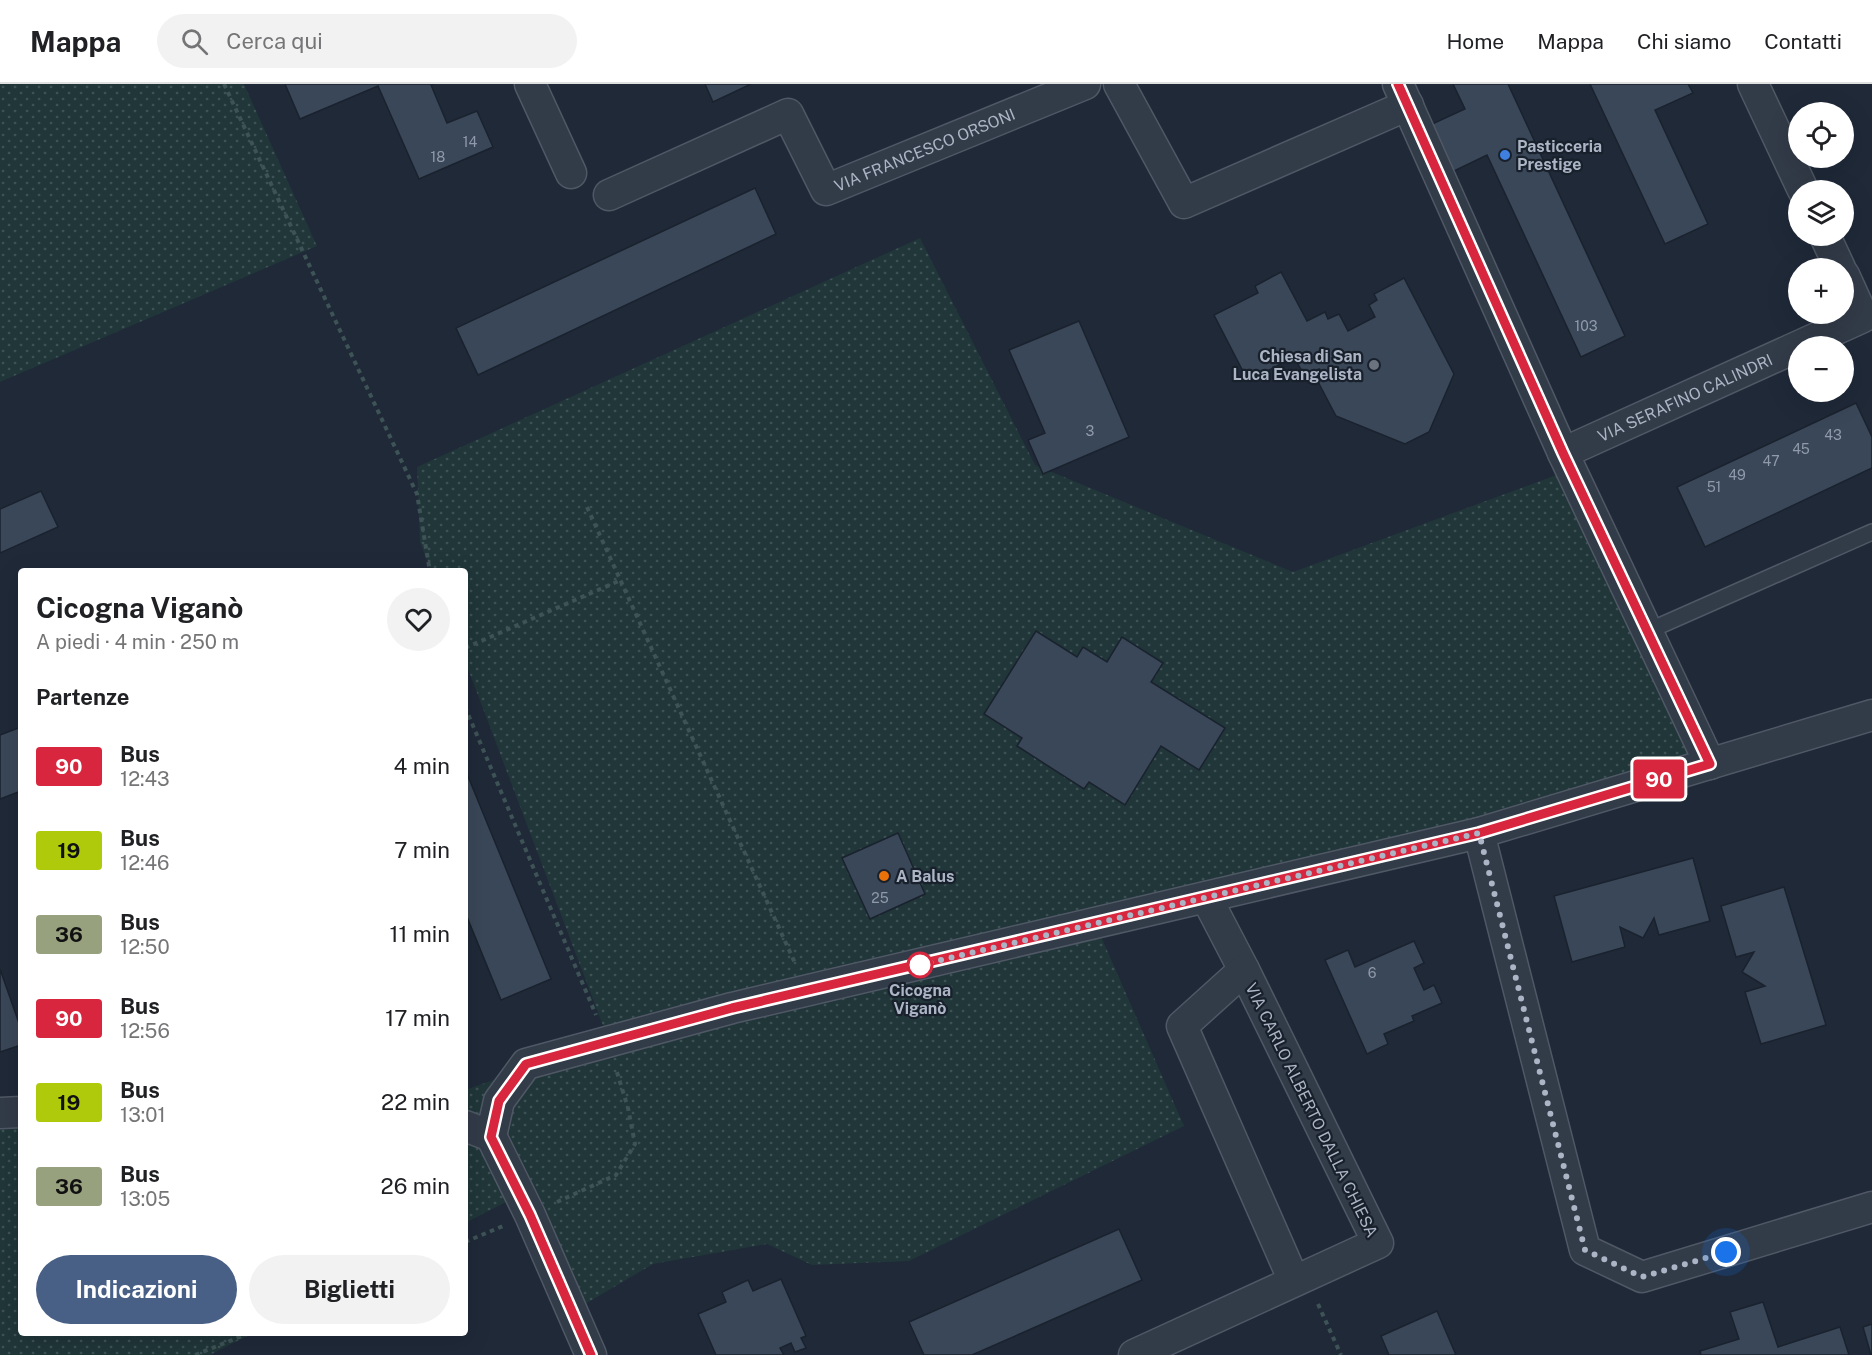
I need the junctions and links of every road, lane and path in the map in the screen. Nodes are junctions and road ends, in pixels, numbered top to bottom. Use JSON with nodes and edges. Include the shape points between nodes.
{"nodes":[{"id":1,"x":224,"y":84,"type":"edge"},
{"id":2,"x":530,"y":84,"type":"edge"},
{"id":3,"x":1085,"y":84,"type":"edge"},
{"id":4,"x":1119,"y":84,"type":"edge"},
{"id":5,"x":1753,"y":84,"type":"edge"},
{"id":6,"x":1403,"y":94,"type":"edge"},
{"id":7,"x":571,"y":173,"type":"dead end"},
{"id":8,"x":1798,"y":180,"type":"edge"},
{"id":9,"x":609,"y":195,"type":"dead end"},
{"id":10,"x":1854,"y":297,"type":"edge"},
{"id":11,"x":1854,"y":321,"type":"edge"},
{"id":12,"x":1848,"y":324,"type":"edge"},
{"id":13,"x":1563,"y":453,"type":"junction"},
{"id":14,"x":587,"y":507,"type":"dead end"},
{"id":15,"x":1872,"y":532,"type":"edge"},
{"id":16,"x":429,"y":568,"type":"edge"},
{"id":17,"x":621,"y":580,"type":"junction"},
{"id":18,"x":1648,"y":631,"type":"junction"},
{"id":19,"x":468,"y":647,"type":"edge"},
{"id":20,"x":468,"y":714,"type":"edge"},
{"id":21,"x":1872,"y":715,"type":"edge"},
{"id":22,"x":1710,"y":764,"type":"junction"},
{"id":23,"x":1479,"y":833,"type":"junction"},
{"id":24,"x":1206,"y":897,"type":"junction"},
{"id":25,"x":1244,"y":970,"type":"junction"},
{"id":26,"x":808,"y":991,"type":"junction"},
{"id":27,"x":608,"y":1040,"type":"junction"},
{"id":28,"x":18,"y":1112,"type":"edge"},
{"id":29,"x":0,"y":1113,"type":"edge"},
{"id":30,"x":478,"y":1131,"type":"edge"},
{"id":31,"x":1872,"y":1207,"type":"edge"},
{"id":32,"x":530,"y":1215,"type":"junction"},
{"id":33,"x":468,"y":1241,"type":"edge"},
{"id":34,"x":1300,"y":1279,"type":"junction"},
{"id":35,"x":242,"y":1336,"type":"edge"},
{"id":36,"x":195,"y":1355,"type":"edge"},
{"id":37,"x":591,"y":1355,"type":"edge"},
{"id":38,"x":1134,"y":1355,"type":"edge"},
{"id":39,"x":1341,"y":1355,"type":"edge"}],
"edges":[{"from":1,"to":16,"type":"path","via":[[417,494]]},
{"from":2,"to":7,"type":"street"},
{"from":3,"to":9,"type":"street","name":"VIA FRANCESCO ORSONI","via":[[826,190],[788,114]]},
{"from":4,"to":6,"type":"street","via":[[1184,203]]},
{"from":5,"to":8,"type":"street"},
{"from":6,"to":13,"type":"street"},
{"from":10,"to":11,"type":"street","name":"VIA SERAFINO CALINDRI","via":[[1863,317]]},
{"from":12,"to":13,"type":"street","name":"VIA SERAFINO CALINDRI"},
{"from":13,"to":18,"type":"street"},
{"from":14,"to":17,"type":"path"},
{"from":15,"to":18,"type":"lane"},
{"from":17,"to":19,"type":"path"},
{"from":17,"to":26,"type":"path"},
{"from":18,"to":22,"type":"street"},
{"from":20,"to":27,"type":"path"},
{"from":21,"to":22,"type":"street"},
{"from":22,"to":23,"type":"street"},
{"from":23,"to":24,"type":"street"},
{"from":23,"to":31,"type":"street","via":[[1585,1250],[1642,1277]]},
{"from":24,"to":25,"type":"street","name":"VIA CARLO ALBERTO DALLA CHIESA"},
{"from":24,"to":26,"type":"street"},
{"from":25,"to":34,"type":"street","name":"VIA CARLO ALBERTO DALLA CHIESA","via":[[1182,1026]]},
{"from":25,"to":34,"type":"street","name":"VIA CARLO ALBERTO DALLA CHIESA","via":[[1378,1243]]},
{"from":26,"to":27,"type":"street"},
{"from":27,"to":30,"type":"street","via":[[526,1064]]},
{"from":27,"to":32,"type":"path","via":[[635,1144],[616,1175]]},
{"from":28,"to":29,"type":"street"},
{"from":30,"to":32,"type":"street"},
{"from":32,"to":33,"type":"path"},
{"from":32,"to":37,"type":"street"},
{"from":34,"to":38,"type":"street","name":"VIA CARLO ALBERTO DALLA CHIESA"},
{"from":34,"to":39,"type":"path"},
{"from":35,"to":36,"type":"path"}]}
